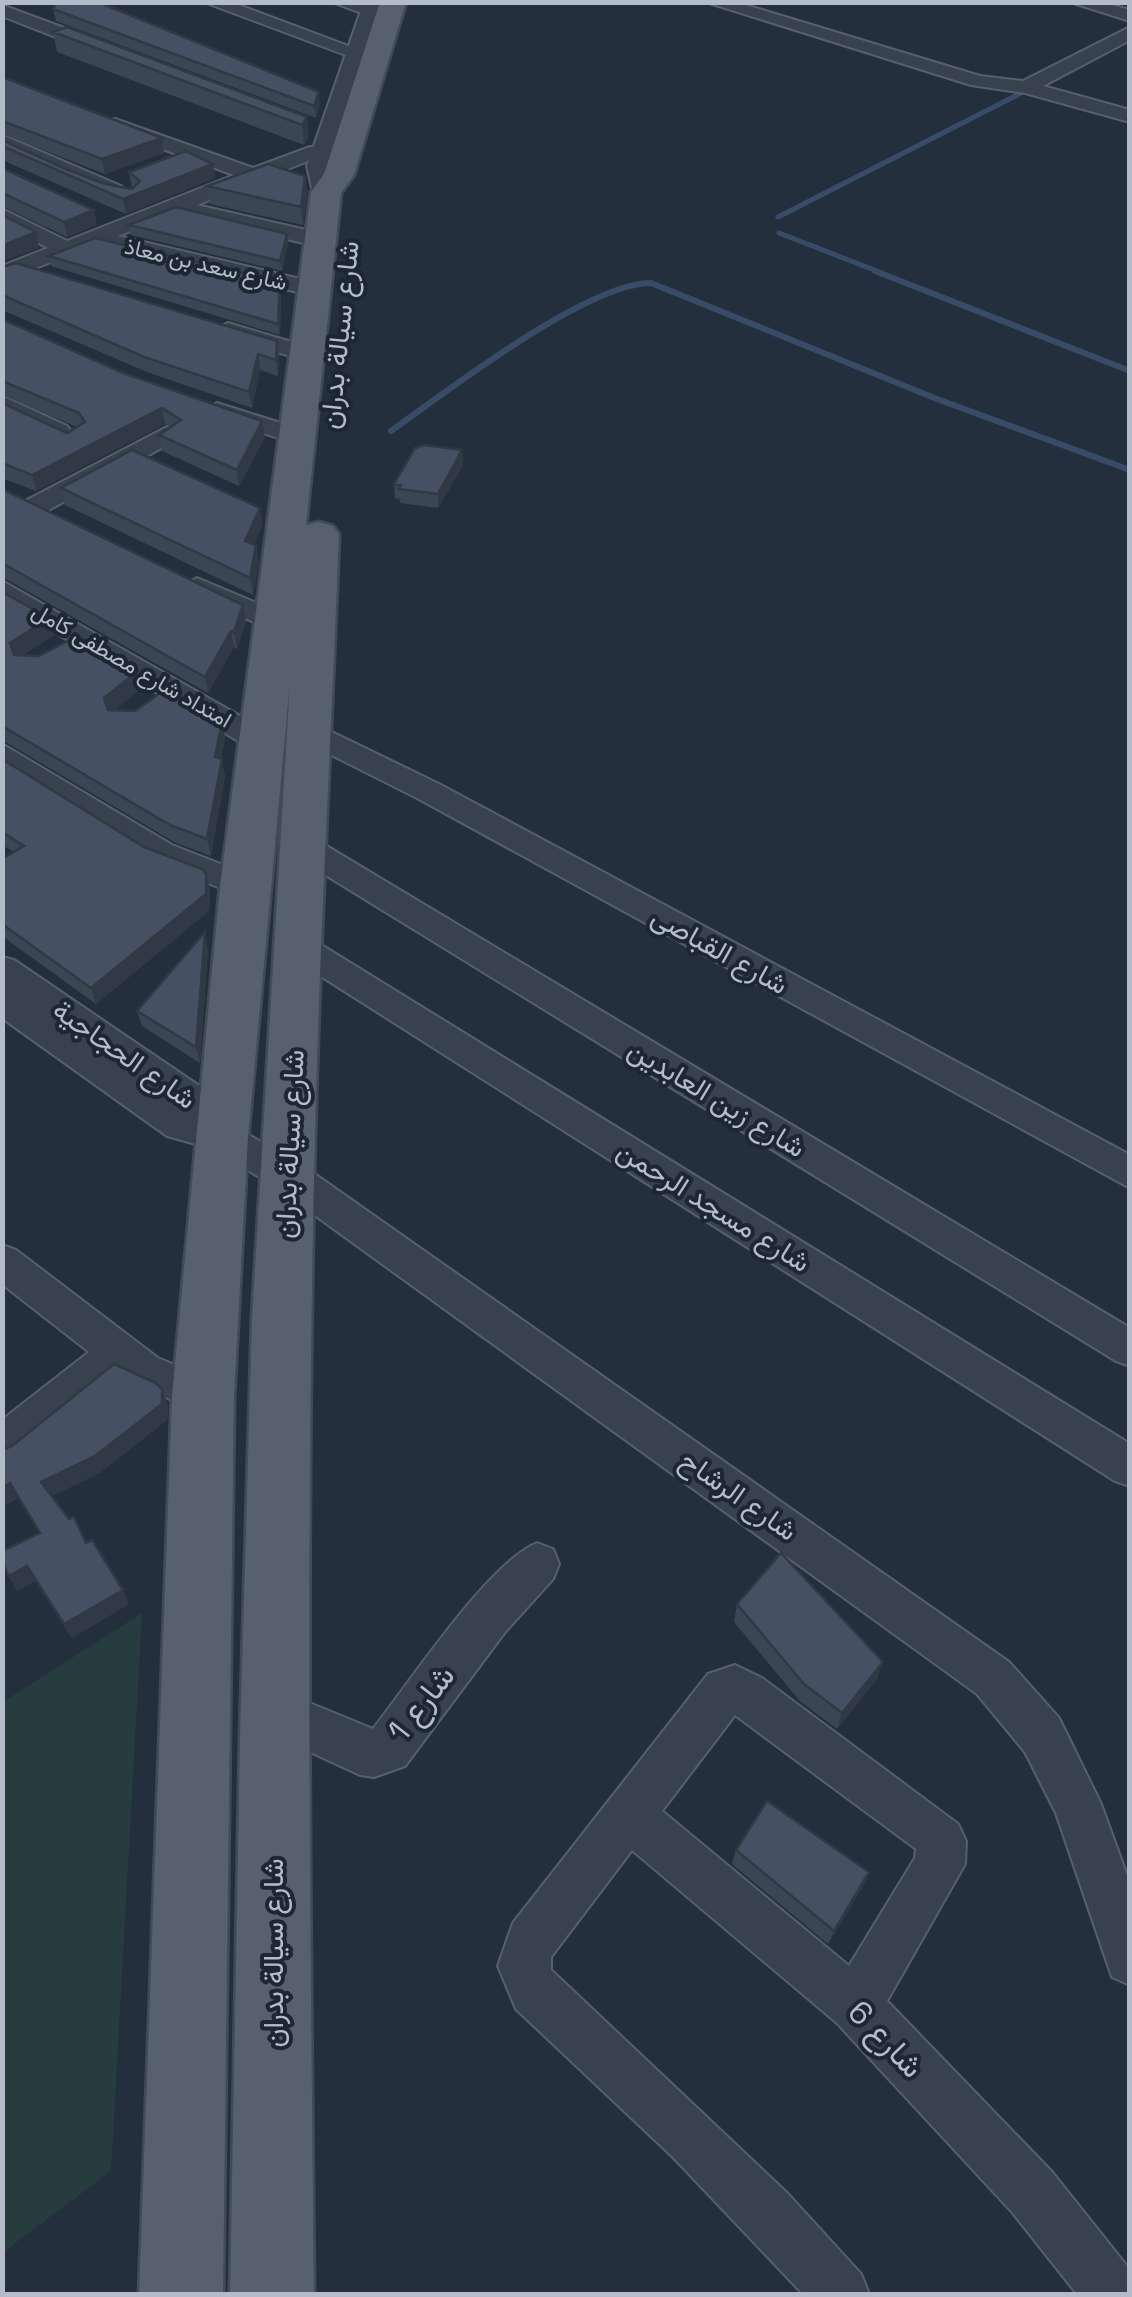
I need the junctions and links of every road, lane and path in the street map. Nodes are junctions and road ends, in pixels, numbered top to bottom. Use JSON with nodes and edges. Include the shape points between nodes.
{"nodes":[{"id":1,"x":30,"y":2,"type":"edge"},
{"id":2,"x":213,"y":2,"type":"edge"},
{"id":3,"x":279,"y":2,"type":"edge"},
{"id":4,"x":340,"y":2,"type":"edge"},
{"id":5,"x":715,"y":2,"type":"edge"},
{"id":6,"x":1079,"y":2,"type":"edge"},
{"id":7,"x":386,"y":5,"type":"edge"},
{"id":8,"x":4,"y":13,"type":"edge"},
{"id":9,"x":248,"y":14,"type":"junction"},
{"id":10,"x":1130,"y":16,"type":"edge"},
{"id":11,"x":1130,"y":32,"type":"edge"},
{"id":12,"x":358,"y":54,"type":"junction"},
{"id":13,"x":129,"y":59,"type":"edge"},
{"id":14,"x":1026,"y":87,"type":"junction"},
{"id":15,"x":1130,"y":116,"type":"edge"},
{"id":16,"x":100,"y":120,"type":"edge"},
{"id":17,"x":35,"y":129,"type":"edge"},
{"id":18,"x":134,"y":133,"type":"junction"},
{"id":19,"x":4,"y":143,"type":"edge"},
{"id":20,"x":190,"y":154,"type":"junction"},
{"id":21,"x":52,"y":162,"type":"junction"},
{"id":22,"x":255,"y":176,"type":"junction"},
{"id":23,"x":104,"y":186,"type":"junction"},
{"id":24,"x":128,"y":196,"type":"edge"},
{"id":25,"x":180,"y":207,"type":"junction"},
{"id":26,"x":324,"y":207,"type":"junction"},
{"id":27,"x":93,"y":210,"type":"edge"},
{"id":28,"x":2,"y":215,"type":"edge"},
{"id":29,"x":129,"y":227,"type":"junction"},
{"id":30,"x":98,"y":238,"type":"junction"},
{"id":31,"x":68,"y":250,"type":"junction"},
{"id":32,"x":14,"y":264,"type":"edge"},
{"id":33,"x":58,"y":279,"type":"edge"},
{"id":34,"x":211,"y":325,"type":"edge"},
{"id":35,"x":188,"y":400,"type":"edge"},
{"id":36,"x":2,"y":403,"type":"edge"},
{"id":37,"x":167,"y":435,"type":"edge"},
{"id":38,"x":297,"y":436,"type":"junction"},
{"id":39,"x":72,"y":438,"type":"edge"},
{"id":40,"x":135,"y":453,"type":"junction"},
{"id":41,"x":168,"y":468,"type":"edge"},
{"id":42,"x":70,"y":523,"type":"edge"},
{"id":43,"x":167,"y":572,"type":"edge"},
{"id":44,"x":2,"y":589,"type":"edge"},
{"id":45,"x":275,"y":621,"type":"junction"},
{"id":46,"x":82,"y":636,"type":"junction"},
{"id":47,"x":48,"y":654,"type":"edge"},
{"id":48,"x":168,"y":687,"type":"junction"},
{"id":49,"x":140,"y":708,"type":"edge"},
{"id":50,"x":285,"y":736,"type":"junction"},
{"id":51,"x":2,"y":754,"type":"edge"},
{"id":52,"x":304,"y":847,"type":"junction"},
{"id":53,"x":244,"y":886,"type":"junction"},
{"id":54,"x":298,"y":946,"type":"junction"},
{"id":55,"x":2,"y":969,"type":"edge"},
{"id":56,"x":2,"y":1000,"type":"edge"},
{"id":57,"x":221,"y":1137,"type":"junction"},
{"id":58,"x":1130,"y":1173,"type":"edge"},
{"id":59,"x":286,"y":1174,"type":"junction"},
{"id":60,"x":2,"y":1261,"type":"edge"},
{"id":61,"x":1130,"y":1349,"type":"edge"},
{"id":62,"x":118,"y":1353,"type":"junction"},
{"id":63,"x":203,"y":1396,"type":"junction"},
{"id":64,"x":2,"y":1446,"type":"edge"},
{"id":65,"x":1130,"y":1467,"type":"edge"},
{"id":66,"x":537,"y":1564,"type":"dead end"},
{"id":67,"x":273,"y":1711,"type":"junction"},
{"id":68,"x":628,"y":1815,"type":"junction"},
{"id":69,"x":1130,"y":1960,"type":"edge"},
{"id":70,"x":855,"y":2006,"type":"junction"},
{"id":71,"x":181,"y":2294,"type":"edge"},
{"id":72,"x":272,"y":2294,"type":"edge"},
{"id":73,"x":841,"y":2294,"type":"edge"},
{"id":74,"x":1112,"y":2294,"type":"edge"}],
"edges":[{"from":1,"to":8,"type":"street"},
{"from":2,"to":9,"type":"street"},
{"from":3,"to":9,"type":"street"},
{"from":4,"to":7,"type":"street"},
{"from":5,"to":14,"type":"street","via":[[993,84]]},
{"from":6,"to":10,"type":"street"},
{"from":7,"to":12,"type":"street","name":"شارع سيالة بدران"},
{"from":7,"to":26,"type":"main road","name":"شارع سيالة بدران"},
{"from":7,"to":26,"type":"main road","name":"شارع سيالة بدران","via":[[355,180]]},
{"from":8,"to":13,"type":"street"},
{"from":9,"to":12,"type":"street"},
{"from":11,"to":14,"type":"street"},
{"from":12,"to":26,"type":"street","name":"شارع سيالة بدران"},
{"from":14,"to":15,"type":"street"},
{"from":16,"to":18,"type":"street"},
{"from":17,"to":19,"type":"street"},
{"from":18,"to":20,"type":"street"},
{"from":18,"to":21,"type":"street"},
{"from":19,"to":21,"type":"street"},
{"from":20,"to":22,"type":"street"},
{"from":20,"to":23,"type":"street"},
{"from":21,"to":23,"type":"street"},
{"from":22,"to":25,"type":"street"},
{"from":22,"to":26,"type":"street"},
{"from":23,"to":24,"type":"street"},
{"from":25,"to":26,"type":"street"},
{"from":25,"to":29,"type":"street"},
{"from":26,"to":30,"type":"street","name":"شارع سعد بن معاذ"},
{"from":26,"to":34,"type":"street"},
{"from":26,"to":38,"type":"main road","name":"شارع سيالة بدران"},
{"from":26,"to":50,"type":"main road","name":"شارع سيالة بدران","via":[[320,524]]},
{"from":27,"to":29,"type":"street"},
{"from":28,"to":31,"type":"street"},
{"from":29,"to":30,"type":"street"},
{"from":30,"to":31,"type":"street"},
{"from":31,"to":32,"type":"street"},
{"from":32,"to":33,"type":"street"},
{"from":35,"to":38,"type":"street"},
{"from":36,"to":39,"type":"street"},
{"from":37,"to":40,"type":"street"},
{"from":38,"to":45,"type":"main road","name":"شارع سيالة بدران","via":[[278,517]]},
{"from":40,"to":41,"type":"street"},
{"from":40,"to":42,"type":"street","via":[[27,502]]},
{"from":43,"to":45,"type":"street"},
{"from":44,"to":46,"type":"street","name":"امتداد شارع مصطفى كامل"},
{"from":45,"to":50,"type":"main road","name":"شارع سيالة بدران"},
{"from":46,"to":47,"type":"street"},
{"from":46,"to":48,"type":"street","name":"امتداد شارع مصطفى كامل"},
{"from":48,"to":49,"type":"street"},
{"from":48,"to":50,"type":"street","name":"امتداد شارع مصطفى كامل"},
{"from":50,"to":52,"type":"main road","name":"شارع سيالة بدران"},
{"from":50,"to":53,"type":"main road","name":"شارع سيالة بدران"},
{"from":50,"to":58,"type":"street","name":"شارع القباصى","via":[[428,792]]},
{"from":51,"to":53,"type":"street","via":[[160,853]]},
{"from":52,"to":54,"type":"main road","name":"شارع سيالة بدران"},
{"from":52,"to":61,"type":"street","name":"شارع زين العابدين"},
{"from":53,"to":57,"type":"main road","name":"شارع سيالة بدران"},
{"from":54,"to":59,"type":"main road","name":"شارع سيالة بدران"},
{"from":54,"to":65,"type":"street","name":"شارع مسجد الرحمن"},
{"from":55,"to":57,"type":"street","name":"شارع الحجاجية","via":[[198,1104]]},
{"from":56,"to":57,"type":"street","name":"شارع الحجاجية","via":[[180,1126]]},
{"from":57,"to":59,"type":"street","name":"شارع الرشاح"},
{"from":57,"to":63,"type":"main road","name":"شارع سيالة بدران"},
{"from":59,"to":67,"type":"main road","name":"شارع سيالة بدران"},
{"from":59,"to":69,"type":"street","name":"شارع الرشاح","via":[[993,1678],[1042,1735],[1077,1804]]},
{"from":60,"to":62,"type":"street"},
{"from":62,"to":63,"type":"street","via":[[172,1386]]},
{"from":62,"to":64,"type":"street"},
{"from":63,"to":71,"type":"main road","name":"شارع سيالة بدران"},
{"from":66,"to":67,"type":"street","name":"شارع 1","via":[[388,1748],[360,1751]]},
{"from":67,"to":72,"type":"main road","name":"شارع سيالة بدران"},
{"from":68,"to":70,"type":"street","name":"شارع 6"},
{"from":68,"to":70,"type":"street","via":[[724,1690],[736,1688],[934,1832],[944,1853],[940,1864]]},
{"from":68,"to":73,"type":"street","via":[[532,1941],[523,1957],[524,1976],[658,2102]]},
{"from":70,"to":74,"type":"street","name":"شارع 6","via":[[1032,2192]]}]}
